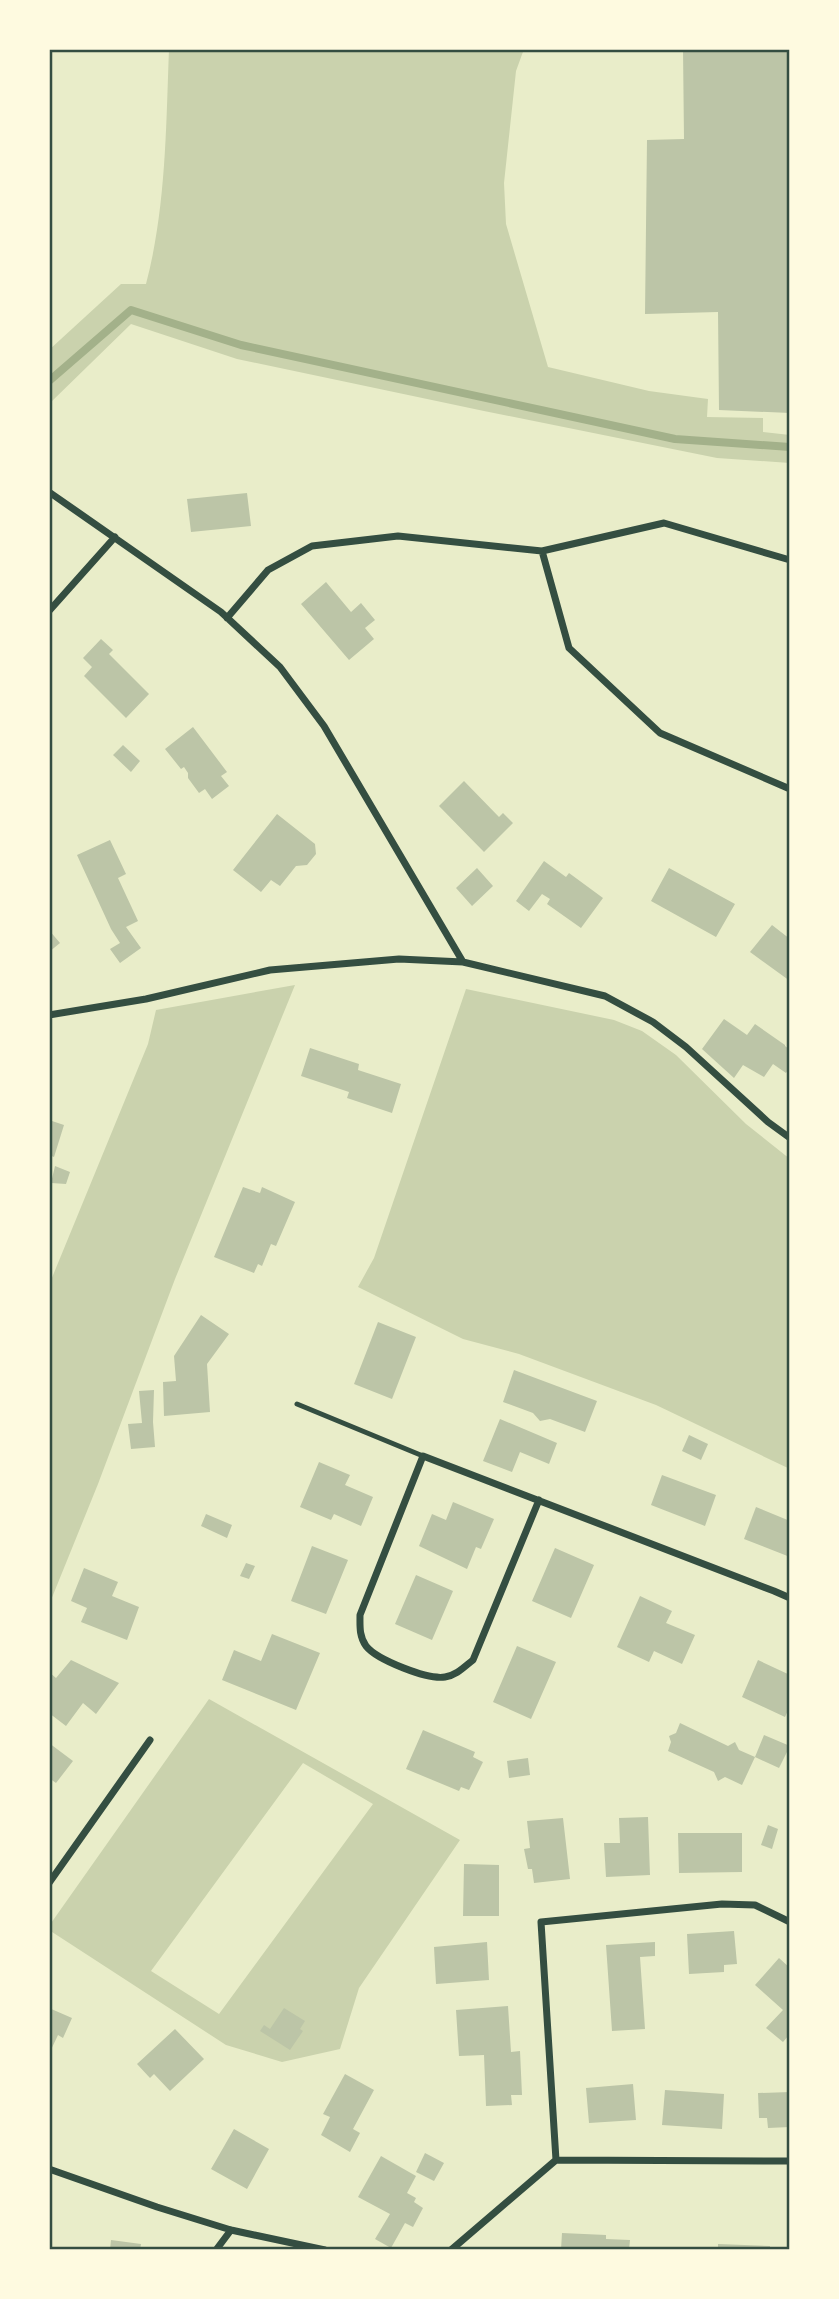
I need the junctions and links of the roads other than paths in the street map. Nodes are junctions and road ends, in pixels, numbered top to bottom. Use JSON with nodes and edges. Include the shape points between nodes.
{"nodes":[{"id":1,"x":49,"y":492,"type":"edge"},
{"id":2,"x":115,"y":537,"type":"junction"},
{"id":3,"x":542,"y":551,"type":"junction"},
{"id":4,"x":790,"y":560,"type":"edge"},
{"id":5,"x":49,"y":611,"type":"edge"},
{"id":6,"x":227,"y":618,"type":"junction"},
{"id":7,"x":790,"y":789,"type":"edge"},
{"id":8,"x":463,"y":962,"type":"junction"},
{"id":9,"x":49,"y":1014,"type":"edge"},
{"id":10,"x":790,"y":1138,"type":"edge"},
{"id":11,"x":297,"y":1404,"type":"dead end"},
{"id":12,"x":423,"y":1456,"type":"junction"},
{"id":13,"x":538,"y":1500,"type":"junction"},
{"id":14,"x":790,"y":1598,"type":"edge"},
{"id":15,"x":149,"y":1740,"type":"dead end"},
{"id":16,"x":49,"y":1883,"type":"edge"},
{"id":17,"x":790,"y":1922,"type":"edge"},
{"id":18,"x":556,"y":2160,"type":"junction"},
{"id":19,"x":790,"y":2161,"type":"edge"},
{"id":20,"x":49,"y":2169,"type":"edge"},
{"id":21,"x":231,"y":2230,"type":"junction"},
{"id":22,"x":216,"y":2250,"type":"edge"},
{"id":23,"x":326,"y":2250,"type":"edge"},
{"id":24,"x":451,"y":2250,"type":"edge"}],
"edges":[{"from":1,"to":2,"type":"street"},
{"from":2,"to":5,"type":"street"},
{"from":2,"to":6,"type":"street"},
{"from":3,"to":4,"type":"street","via":[[664,523]]},
{"from":3,"to":6,"type":"street","via":[[398,536],[312,546],[268,570]]},
{"from":3,"to":7,"type":"street","via":[[569,648],[660,733]]},
{"from":6,"to":8,"type":"street","via":[[279,667],[324,726]]},
{"from":8,"to":9,"type":"street","via":[[399,959],[270,970],[145,999]]},
{"from":8,"to":10,"type":"street","via":[[605,996],[653,1022],[686,1047]]},
{"from":11,"to":12,"type":"lane"},
{"from":12,"to":13,"type":"street"},
{"from":12,"to":13,"type":"street","via":[[360,1615],[359,1630],[374,1654],[429,1677],[446,1677],[473,1660]]},
{"from":13,"to":14,"type":"street"},
{"from":15,"to":16,"type":"street"},
{"from":17,"to":18,"type":"street","via":[[755,1905],[722,1904],[541,1922]]},
{"from":18,"to":19,"type":"street"},
{"from":18,"to":24,"type":"street"},
{"from":20,"to":21,"type":"street"},
{"from":21,"to":22,"type":"street"},
{"from":21,"to":23,"type":"street"}]}
